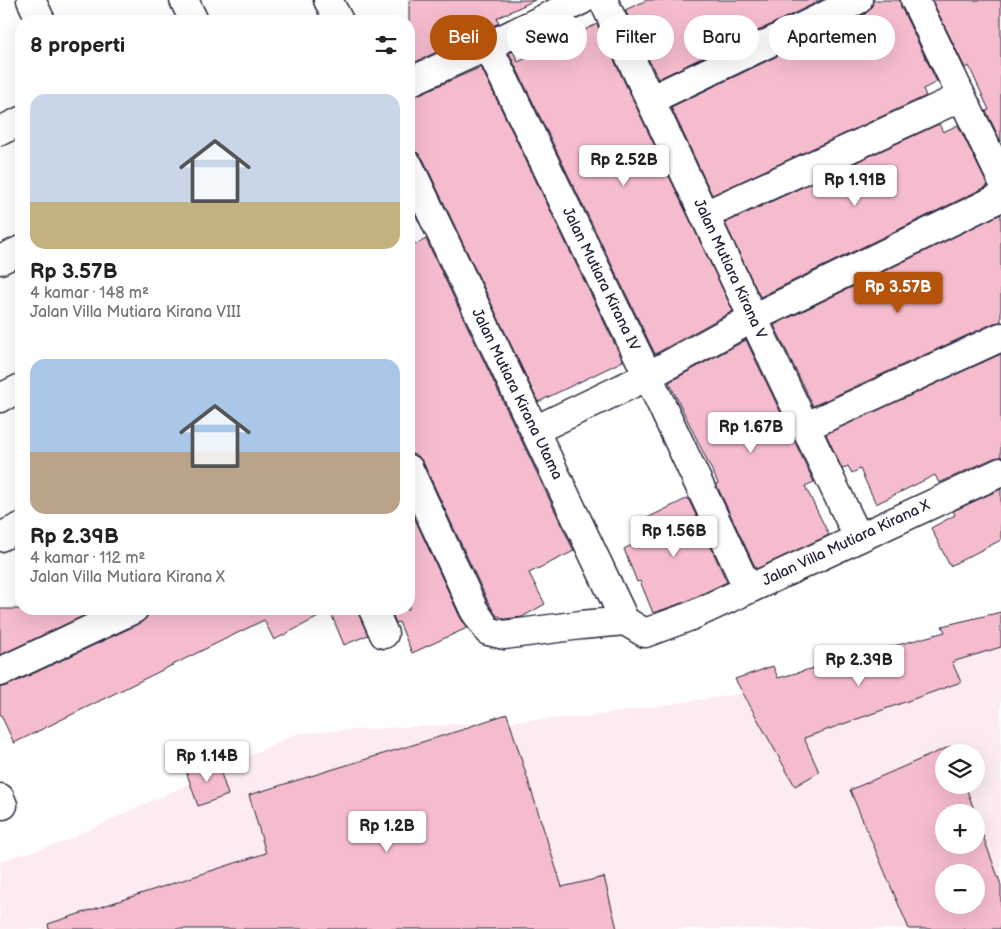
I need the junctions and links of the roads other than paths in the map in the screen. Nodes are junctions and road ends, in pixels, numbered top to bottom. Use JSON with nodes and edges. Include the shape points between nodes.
{"nodes":[{"id":1,"x":32,"y":0,"type":"edge"},
{"id":2,"x":184,"y":0,"type":"edge"},
{"id":3,"x":328,"y":0,"type":"edge"},
{"id":4,"x":582,"y":0,"type":"edge"},
{"id":5,"x":603,"y":0,"type":"edge"},
{"id":6,"x":858,"y":0,"type":"edge"},
{"id":7,"x":914,"y":0,"type":"edge"},
{"id":8,"x":38,"y":15,"type":"edge"},
{"id":9,"x":191,"y":15,"type":"edge"},
{"id":10,"x":336,"y":15,"type":"edge"},
{"id":11,"x":497,"y":42,"type":"edge"},
{"id":12,"x":457,"y":60,"type":"edge"},
{"id":13,"x":495,"y":60,"type":"edge"},
{"id":14,"x":415,"y":79,"type":"edge"},
{"id":15,"x":961,"y":97,"type":"junction"},
{"id":16,"x":650,"y":100,"type":"junction"},
{"id":17,"x":15,"y":124,"type":"edge"},
{"id":18,"x":0,"y":131,"type":"edge"},
{"id":19,"x":1001,"y":178,"type":"edge"},
{"id":20,"x":415,"y":197,"type":"edge"},
{"id":21,"x":1001,"y":197,"type":"edge"},
{"id":22,"x":418,"y":212,"type":"edge"},
{"id":23,"x":705,"y":215,"type":"junction"},
{"id":24,"x":15,"y":253,"type":"edge"},
{"id":25,"x":0,"y":260,"type":"edge"},
{"id":26,"x":753,"y":318,"type":"junction"},
{"id":27,"x":1001,"y":337,"type":"edge"},
{"id":28,"x":648,"y":376,"type":"junction"},
{"id":29,"x":15,"y":391,"type":"edge"},
{"id":30,"x":0,"y":398,"type":"edge"},
{"id":31,"x":805,"y":427,"type":"junction"},
{"id":32,"x":535,"y":430,"type":"junction"},
{"id":33,"x":1001,"y":472,"type":"edge"},
{"id":34,"x":415,"y":482,"type":"edge"},
{"id":35,"x":15,"y":530,"type":"edge"},
{"id":36,"x":0,"y":537,"type":"edge"},
{"id":37,"x":858,"y":537,"type":"junction"},
{"id":38,"x":748,"y":589,"type":"junction"},
{"id":39,"x":121,"y":615,"type":"edge"},
{"id":40,"x":376,"y":615,"type":"edge"},
{"id":41,"x":625,"y":621,"type":"junction"},
{"id":42,"x":384,"y":634,"type":"dead end"},
{"id":43,"x":0,"y":672,"type":"edge"}],
"edges":[{"from":1,"to":8,"type":"street"},
{"from":2,"to":9,"type":"street"},
{"from":3,"to":10,"type":"street"},
{"from":4,"to":11,"type":"street"},
{"from":5,"to":16,"type":"street","name":"Jalan Mutiara Kirana V"},
{"from":6,"to":16,"type":"street"},
{"from":7,"to":15,"type":"street"},
{"from":12,"to":14,"type":"street"},
{"from":13,"to":28,"type":"street","name":"Jalan Mutiara Kirana IV"},
{"from":15,"to":19,"type":"street"},
{"from":15,"to":23,"type":"street"},
{"from":16,"to":23,"type":"street","name":"Jalan Mutiara Kirana V"},
{"from":17,"to":18,"type":"street"},
{"from":20,"to":22,"type":"street","name":"Jalan Mutiara Kirana Utama"},
{"from":21,"to":26,"type":"street"},
{"from":22,"to":32,"type":"street","name":"Jalan Mutiara Kirana Utama"},
{"from":23,"to":26,"type":"street","name":"Jalan Mutiara Kirana V"},
{"from":24,"to":25,"type":"street"},
{"from":26,"to":28,"type":"street"},
{"from":26,"to":31,"type":"street","name":"Jalan Mutiara Kirana V"},
{"from":27,"to":31,"type":"street"},
{"from":28,"to":32,"type":"street"},
{"from":28,"to":38,"type":"street","name":"Jalan Mutiara Kirana IV"},
{"from":29,"to":30,"type":"street"},
{"from":31,"to":37,"type":"street","name":"Jalan Mutiara Kirana V"},
{"from":32,"to":41,"type":"street","name":"Jalan Mutiara Kirana Utama"},
{"from":33,"to":37,"type":"street","name":"Jalan Villa Mutiara Kirana X"},
{"from":34,"to":41,"type":"street","via":[[474,610],[488,631],[499,635]]},
{"from":35,"to":36,"type":"street"},
{"from":37,"to":38,"type":"street","name":"Jalan Villa Mutiara Kirana X"},
{"from":38,"to":41,"type":"street","name":"Jalan Villa Mutiara Kirana X","via":[[645,633]]},
{"from":39,"to":43,"type":"street"},
{"from":40,"to":42,"type":"street"}]}
